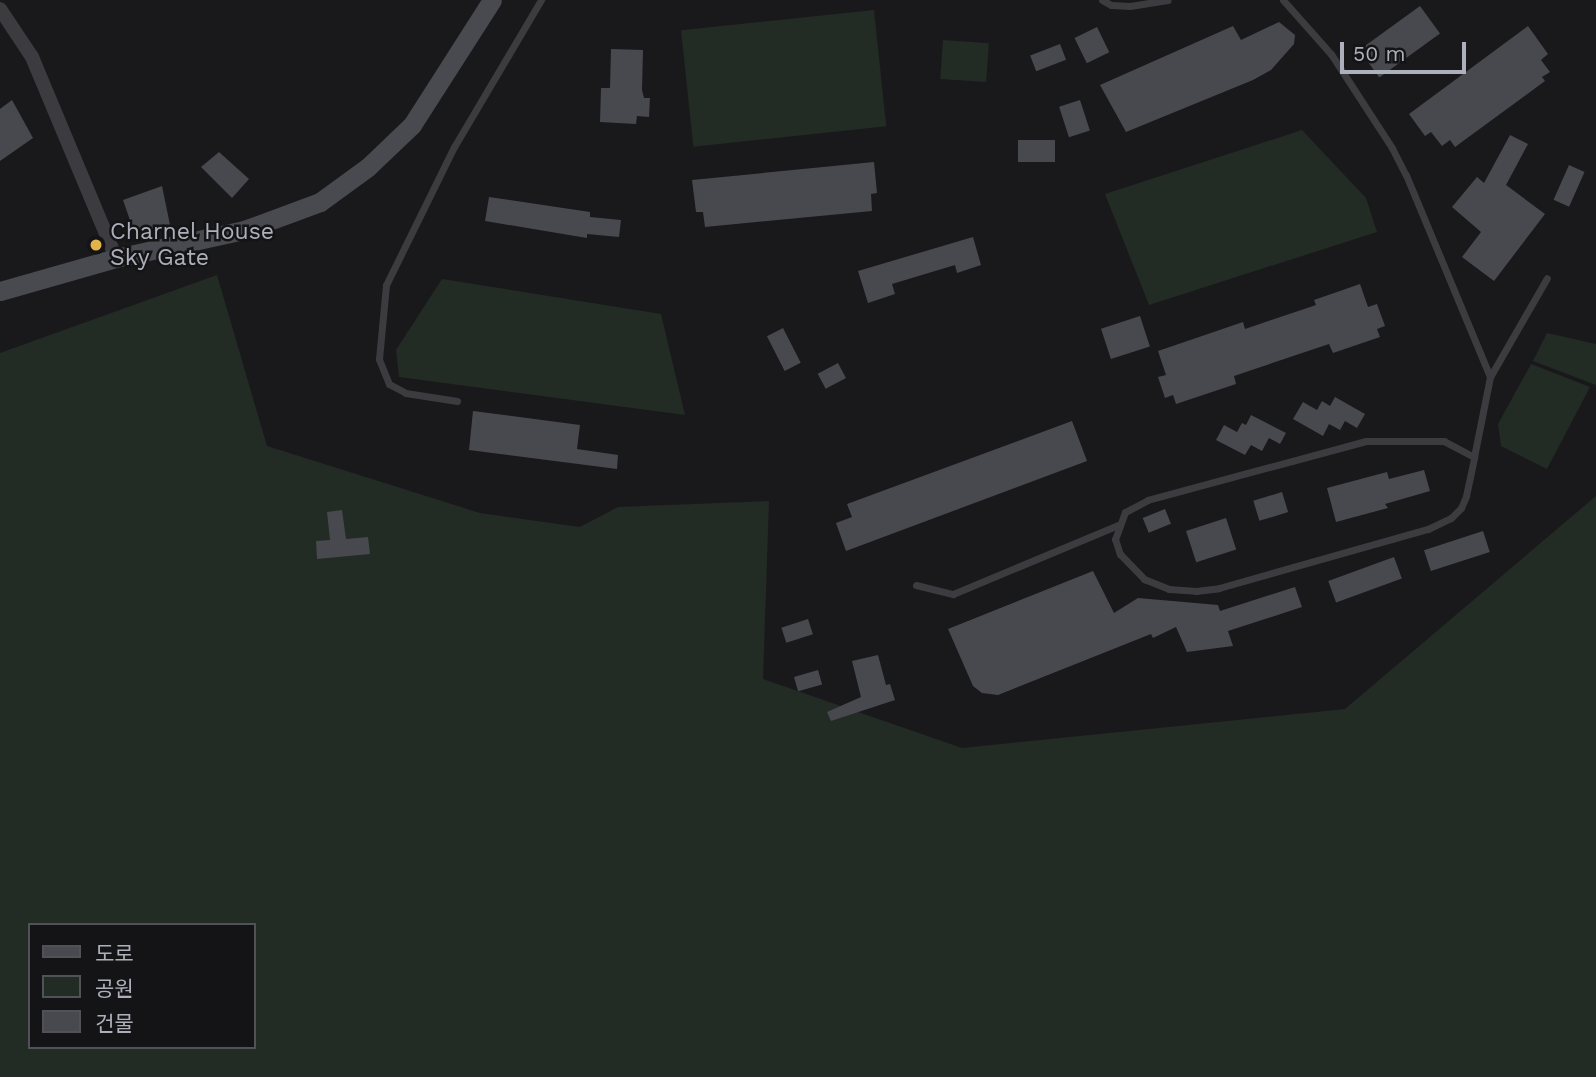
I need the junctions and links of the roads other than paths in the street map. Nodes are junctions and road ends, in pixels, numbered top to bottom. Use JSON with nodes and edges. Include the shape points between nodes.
{"nodes":[{"id":1,"x":492,"y":0,"type":"edge"},
{"id":2,"x":541,"y":0,"type":"edge"},
{"id":3,"x":1102,"y":0,"type":"edge"},
{"id":4,"x":1168,"y":0,"type":"edge"},
{"id":5,"x":1283,"y":0,"type":"edge"},
{"id":6,"x":0,"y":11,"type":"edge"},
{"id":7,"x":116,"y":258,"type":"junction"},
{"id":8,"x":1547,"y":278,"type":"dead end"},
{"id":9,"x":0,"y":291,"type":"edge"},
{"id":10,"x":1490,"y":377,"type":"junction"},
{"id":11,"x":457,"y":401,"type":"dead end"},
{"id":12,"x":1474,"y":457,"type":"junction"},
{"id":13,"x":1118,"y":525,"type":"junction"},
{"id":14,"x":916,"y":585,"type":"dead end"}],
"edges":[{"from":1,"to":7,"type":"main road","via":[[412,125],[368,167],[320,202],[244,230]]},
{"from":2,"to":11,"type":"lane","via":[[454,148],[386,285],[379,359],[390,384],[406,393]]},
{"from":3,"to":4,"type":"lane","via":[[1130,6]]},
{"from":5,"to":10,"type":"lane","via":[[1331,54],[1392,148]]},
{"from":6,"to":7,"type":"street","via":[[32,57]]},
{"from":7,"to":9,"type":"main road"},
{"from":8,"to":10,"type":"lane"},
{"from":10,"to":12,"type":"lane"},
{"from":12,"to":13,"type":"lane","via":[[1444,441],[1366,441],[1148,500],[1125,512]]},
{"from":12,"to":13,"type":"lane","via":[[1461,508],[1451,518],[1428,529],[1219,588],[1169,589],[1144,579],[1120,554],[1115,539]]},
{"from":13,"to":14,"type":"lane","via":[[953,594]]}]}
